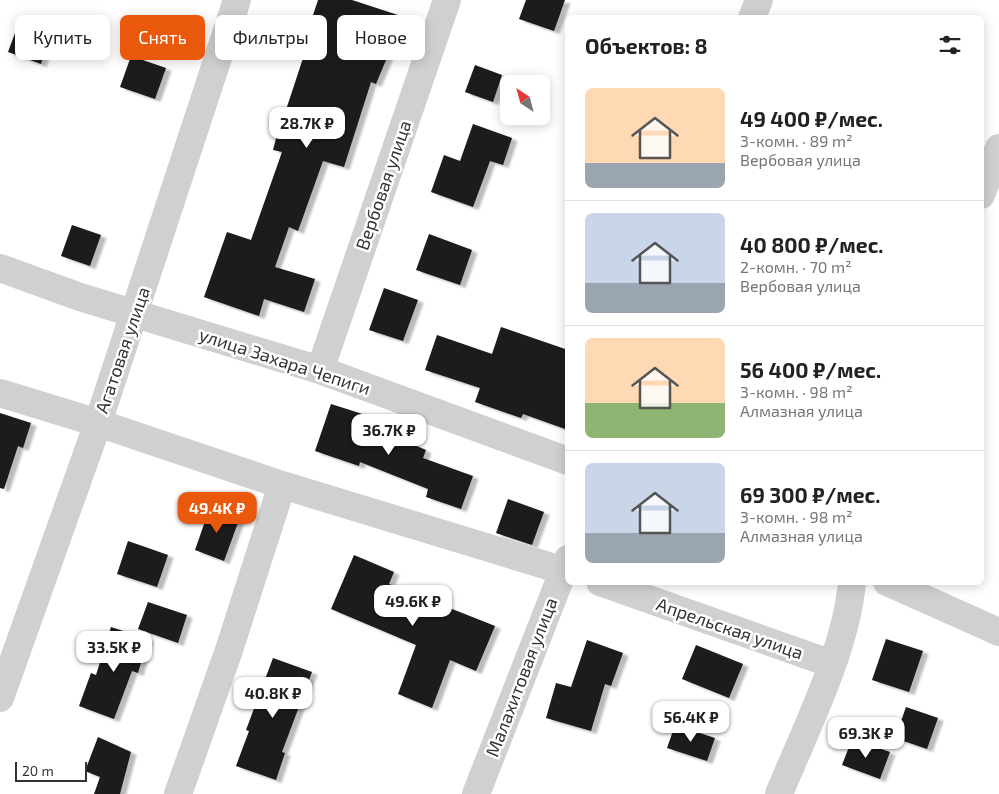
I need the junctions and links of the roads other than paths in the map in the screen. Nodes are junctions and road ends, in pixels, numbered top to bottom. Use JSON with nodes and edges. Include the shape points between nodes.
{"nodes":[{"id":1,"x":237,"y":0,"type":"edge"},
{"id":2,"x":447,"y":0,"type":"edge"},
{"id":3,"x":759,"y":0,"type":"edge"},
{"id":4,"x":753,"y":15,"type":"edge"},
{"id":5,"x":999,"y":148,"type":"edge"},
{"id":6,"x":984,"y":187,"type":"edge"},
{"id":7,"x":0,"y":268,"type":"edge"},
{"id":8,"x":135,"y":313,"type":"junction"},
{"id":9,"x":320,"y":370,"type":"junction"},
{"id":10,"x":0,"y":393,"type":"edge"},
{"id":11,"x":98,"y":423,"type":"junction"},
{"id":12,"x":565,"y":460,"type":"edge"},
{"id":13,"x":282,"y":485,"type":"junction"},
{"id":14,"x":565,"y":567,"type":"edge"},
{"id":15,"x":565,"y":570,"type":"edge"},
{"id":16,"x":608,"y":585,"type":"edge"},
{"id":17,"x":852,"y":585,"type":"edge"},
{"id":18,"x":894,"y":585,"type":"edge"},
{"id":19,"x":999,"y":632,"type":"edge"},
{"id":20,"x":832,"y":664,"type":"junction"},
{"id":21,"x":0,"y":698,"type":"edge"},
{"id":22,"x":178,"y":794,"type":"edge"},
{"id":23,"x":476,"y":794,"type":"edge"},
{"id":24,"x":779,"y":794,"type":"edge"}],
"edges":[{"from":1,"to":8,"type":"street","name":"Агатовая улица"},
{"from":2,"to":9,"type":"street","name":"Вербовая улица"},
{"from":3,"to":4,"type":"street"},
{"from":5,"to":6,"type":"street"},
{"from":7,"to":8,"type":"street","name":"улица Захара Чепиги"},
{"from":8,"to":9,"type":"street","name":"улица Захара Чепиги"},
{"from":8,"to":11,"type":"street","name":"Агатовая улица"},
{"from":9,"to":12,"type":"street","name":"улица Захара Чепиги"},
{"from":10,"to":11,"type":"street"},
{"from":11,"to":13,"type":"street"},
{"from":11,"to":21,"type":"street","name":"Агатовая улица"},
{"from":13,"to":14,"type":"street"},
{"from":13,"to":22,"type":"street"},
{"from":15,"to":23,"type":"street","name":"Малахитовая улица"},
{"from":16,"to":20,"type":"street","name":"Апрельская улица"},
{"from":17,"to":20,"type":"street"},
{"from":18,"to":19,"type":"street"},
{"from":20,"to":24,"type":"street"}]}
